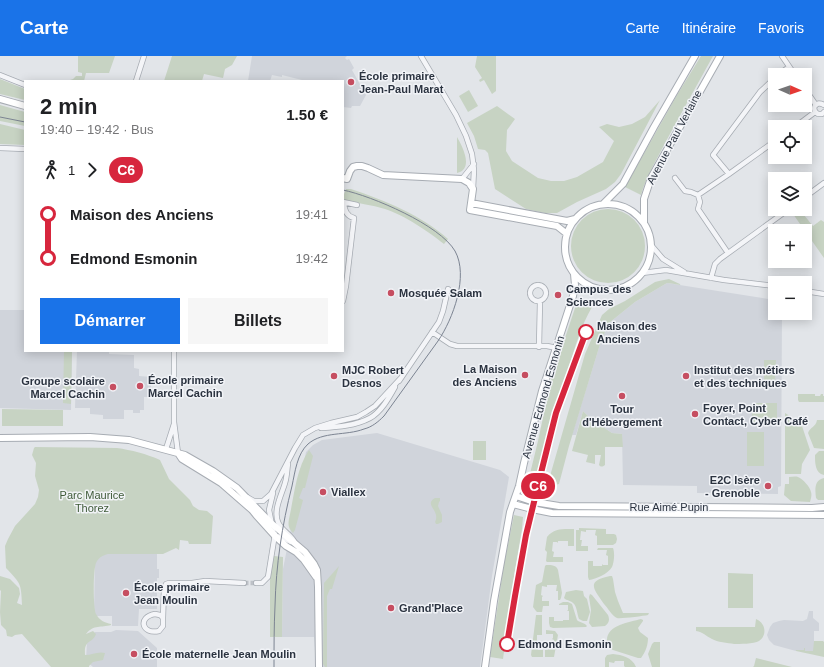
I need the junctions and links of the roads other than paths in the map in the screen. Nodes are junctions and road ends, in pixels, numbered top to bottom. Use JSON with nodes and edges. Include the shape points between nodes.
{"nodes":[{"id":1,"x":144,"y":56,"type":"edge"},
{"id":2,"x":421,"y":56,"type":"edge"},
{"id":3,"x":696,"y":56,"type":"edge"},
{"id":4,"x":720,"y":56,"type":"edge"},
{"id":5,"x":782,"y":56,"type":"edge"},
{"id":6,"x":789,"y":67,"type":"edge"},
{"id":7,"x":0,"y":75,"type":"edge"},
{"id":8,"x":136,"y":80,"type":"edge"},
{"id":9,"x":24,"y":85,"type":"edge"},
{"id":10,"x":768,"y":85,"type":"edge"},
{"id":11,"x":0,"y":99,"type":"edge"},
{"id":12,"x":812,"y":99,"type":"edge"},
{"id":13,"x":824,"y":103,"type":"edge"},
{"id":14,"x":816,"y":104,"type":"junction"},
{"id":15,"x":24,"y":106,"type":"edge"},
{"id":16,"x":815,"y":112,"type":"junction"},
{"id":17,"x":823,"y":114,"type":"edge"},
{"id":18,"x":804,"y":120,"type":"edge"},
{"id":19,"x":768,"y":146,"type":"edge"},
{"id":20,"x":0,"y":148,"type":"edge"},
{"id":21,"x":24,"y":150,"type":"edge"},
{"id":22,"x":474,"y":164,"type":"junction"},
{"id":23,"x":729,"y":174,"type":"junction"},
{"id":24,"x":344,"y":178,"type":"edge"},
{"id":25,"x":675,"y":178,"type":"dead end"},
{"id":26,"x":462,"y":179,"type":"junction"},
{"id":27,"x":824,"y":184,"type":"edge"},
{"id":28,"x":473,"y":189,"type":"junction"},
{"id":29,"x":812,"y":192,"type":"edge"},
{"id":30,"x":698,"y":195,"type":"junction"},
{"id":31,"x":344,"y":202,"type":"edge"},
{"id":32,"x":603,"y":204,"type":"junction"},
{"id":33,"x":357,"y":205,"type":"dead end"},
{"id":34,"x":470,"y":206,"type":"junction"},
{"id":35,"x":344,"y":207,"type":"edge"},
{"id":36,"x":779,"y":216,"type":"edge"},
{"id":37,"x":575,"y":219,"type":"junction"},
{"id":38,"x":644,"y":223,"type":"junction"},
{"id":39,"x":567,"y":234,"type":"junction"},
{"id":40,"x":651,"y":246,"type":"junction"},
{"id":41,"x":728,"y":253,"type":"junction"},
{"id":42,"x":642,"y":273,"type":"junction"},
{"id":43,"x":574,"y":274,"type":"junction"},
{"id":44,"x":687,"y":274,"type":"junction"},
{"id":45,"x":711,"y":278,"type":"junction"},
{"id":46,"x":587,"y":285,"type":"junction"},
{"id":47,"x":768,"y":285,"type":"edge"},
{"id":48,"x":448,"y":289,"type":"dead end"},
{"id":49,"x":574,"y":292,"type":"junction"},
{"id":50,"x":812,"y":292,"type":"edge"},
{"id":51,"x":824,"y":294,"type":"edge"},
{"id":52,"x":344,"y":296,"type":"edge"},
{"id":53,"x":540,"y":301,"type":"dead end"},
{"id":54,"x":432,"y":332,"type":"junction"},
{"id":55,"x":539,"y":347,"type":"junction"},
{"id":56,"x":557,"y":348,"type":"junction"},
{"id":57,"x":174,"y":352,"type":"edge"},
{"id":58,"x":174,"y":422,"type":"junction"},
{"id":59,"x":0,"y":438,"type":"edge"},
{"id":60,"x":166,"y":449,"type":"junction"},
{"id":61,"x":178,"y":453,"type":"junction"},
{"id":62,"x":289,"y":460,"type":"junction"},
{"id":63,"x":275,"y":488,"type":"junction"},
{"id":64,"x":242,"y":494,"type":"junction"},
{"id":65,"x":516,"y":496,"type":"junction"},
{"id":66,"x":513,"y":504,"type":"junction"},
{"id":67,"x":277,"y":507,"type":"junction"},
{"id":68,"x":824,"y":507,"type":"edge"},
{"id":69,"x":252,"y":510,"type":"junction"},
{"id":70,"x":269,"y":513,"type":"junction"},
{"id":71,"x":262,"y":514,"type":"junction"},
{"id":72,"x":824,"y":515,"type":"edge"},
{"id":73,"x":275,"y":523,"type":"junction"},
{"id":74,"x":275,"y":536,"type":"junction"},
{"id":75,"x":283,"y":543,"type":"junction"},
{"id":76,"x":296,"y":544,"type":"junction"},
{"id":77,"x":273,"y":548,"type":"junction"},
{"id":78,"x":317,"y":578,"type":"junction"},
{"id":79,"x":244,"y":583,"type":"tunnel mouth"},
{"id":80,"x":256,"y":583,"type":"tunnel mouth"},
{"id":81,"x":163,"y":618,"type":"junction"},
{"id":82,"x":319,"y":667,"type":"edge"},
{"id":83,"x":485,"y":667,"type":"edge"}],
"edges":[{"from":1,"to":8,"type":"street"},
{"from":2,"to":22,"type":"street","via":[[466,136]]},
{"from":3,"to":32,"type":"main road","name":"Avenue Paul Verlaine","via":[[623,184]]},
{"from":4,"to":38,"type":"main road","name":"Avenue Paul Verlaine","via":[[651,178],[644,199]]},
{"from":5,"to":6,"type":"street"},
{"from":7,"to":9,"type":"street"},
{"from":10,"to":23,"type":"street","via":[[713,155]]},
{"from":11,"to":15,"type":"main road"},
{"from":12,"to":14,"type":"street"},
{"from":13,"to":14,"type":"street"},
{"from":14,"to":16,"type":"street"},
{"from":16,"to":17,"type":"street"},
{"from":16,"to":18,"type":"street"},
{"from":19,"to":23,"type":"street"},
{"from":20,"to":21,"type":"street"},
{"from":22,"to":26,"type":"street"},
{"from":22,"to":28,"type":"street"},
{"from":23,"to":30,"type":"street"},
{"from":24,"to":26,"type":"main road","via":[[347,179],[353,167],[362,166],[383,175]]},
{"from":25,"to":30,"type":"street","via":[[685,191]]},
{"from":26,"to":28,"type":"main road"},
{"from":27,"to":29,"type":"street"},
{"from":28,"to":34,"type":"main road"},
{"from":30,"to":41,"type":"street","via":[[698,209]]},
{"from":31,"to":33,"type":"street"},
{"from":32,"to":37,"type":"main road","via":[[587,209]]},
{"from":32,"to":38,"type":"main road","via":[[626,208]]},
{"from":34,"to":37,"type":"main road","via":[[567,221]]},
{"from":34,"to":39,"type":"main road","via":[[557,226]]},
{"from":35,"to":52,"type":"street","via":[[345,212],[354,218]]},
{"from":36,"to":41,"type":"street"},
{"from":37,"to":39,"type":"main road"},
{"from":38,"to":40,"type":"main road"},
{"from":39,"to":43,"type":"main road","via":[[566,258]]},
{"from":40,"to":42,"type":"main road","via":[[648,262]]},
{"from":40,"to":44,"type":"street","via":[[664,260]]},
{"from":41,"to":45,"type":"street","via":[[715,264]]},
{"from":42,"to":44,"type":"street","via":[[666,270]]},
{"from":42,"to":46,"type":"main road","via":[[632,283],[619,288],[609,290]]},
{"from":43,"to":46,"type":"main road"},
{"from":43,"to":49,"type":"main road","name":"Avenue Edmond Esmonin"},
{"from":44,"to":45,"type":"street"},
{"from":45,"to":47,"type":"street"},
{"from":46,"to":49,"type":"main road"},
{"from":48,"to":54,"type":"street","via":[[439,322]]},
{"from":49,"to":56,"type":"main road","name":"Avenue Edmond Esmonin"},
{"from":50,"to":51,"type":"street"},
{"from":53,"to":55,"type":"street"},
{"from":54,"to":55,"type":"street","via":[[457,346]]},
{"from":54,"to":62,"type":"street","via":[[379,411],[358,423],[315,428],[303,435]]},
{"from":55,"to":56,"type":"street"},
{"from":56,"to":65,"type":"main road","name":"Avenue Edmond Esmonin","via":[[542,391]]},
{"from":57,"to":58,"type":"street"},
{"from":58,"to":60,"type":"street"},
{"from":58,"to":61,"type":"street"},
{"from":59,"to":60,"type":"main road","via":[[116,438]]},
{"from":60,"to":61,"type":"main road"},
{"from":61,"to":64,"type":"main road","via":[[185,454],[214,471]]},
{"from":61,"to":69,"type":"main road","via":[[182,459],[221,483]]},
{"from":62,"to":63,"type":"street"},
{"from":62,"to":67,"type":"street"},
{"from":63,"to":64,"type":"street","via":[[263,501]]},
{"from":63,"to":70,"type":"street"},
{"from":64,"to":71,"type":"main road"},
{"from":65,"to":66,"type":"main road","name":"Avenue Edmond Esmonin"},
{"from":65,"to":68,"type":"main road","name":"Rue Aimé Pupin","via":[[559,506]]},
{"from":66,"to":72,"type":"main road","name":"Rue Aimé Pupin","via":[[552,513]]},
{"from":66,"to":83,"type":"main road","name":"Avenue Edmond Esmonin","via":[[494,601]]},
{"from":67,"to":70,"type":"street"},
{"from":67,"to":73,"type":"street"},
{"from":69,"to":71,"type":"street"},
{"from":69,"to":74,"type":"main road"},
{"from":70,"to":71,"type":"street"},
{"from":70,"to":73,"type":"street"},
{"from":71,"to":73,"type":"main road"},
{"from":73,"to":74,"type":"street"},
{"from":73,"to":76,"type":"main road"},
{"from":74,"to":75,"type":"main road"},
{"from":74,"to":76,"type":"street"},
{"from":74,"to":77,"type":"street"},
{"from":75,"to":77,"type":"street"},
{"from":75,"to":78,"type":"main road","via":[[304,560]]},
{"from":76,"to":78,"type":"main road","via":[[311,560],[317,570]]},
{"from":77,"to":80,"type":"street","via":[[268,577],[262,583]]},
{"from":78,"to":82,"type":"main road"},
{"from":79,"to":81,"type":"street","via":[[205,581],[166,584]]},
{"from":81,"to":81,"type":"street","via":[[155,614],[148,616],[144,620],[144,625],[149,631],[159,631],[163,626]]}]}
